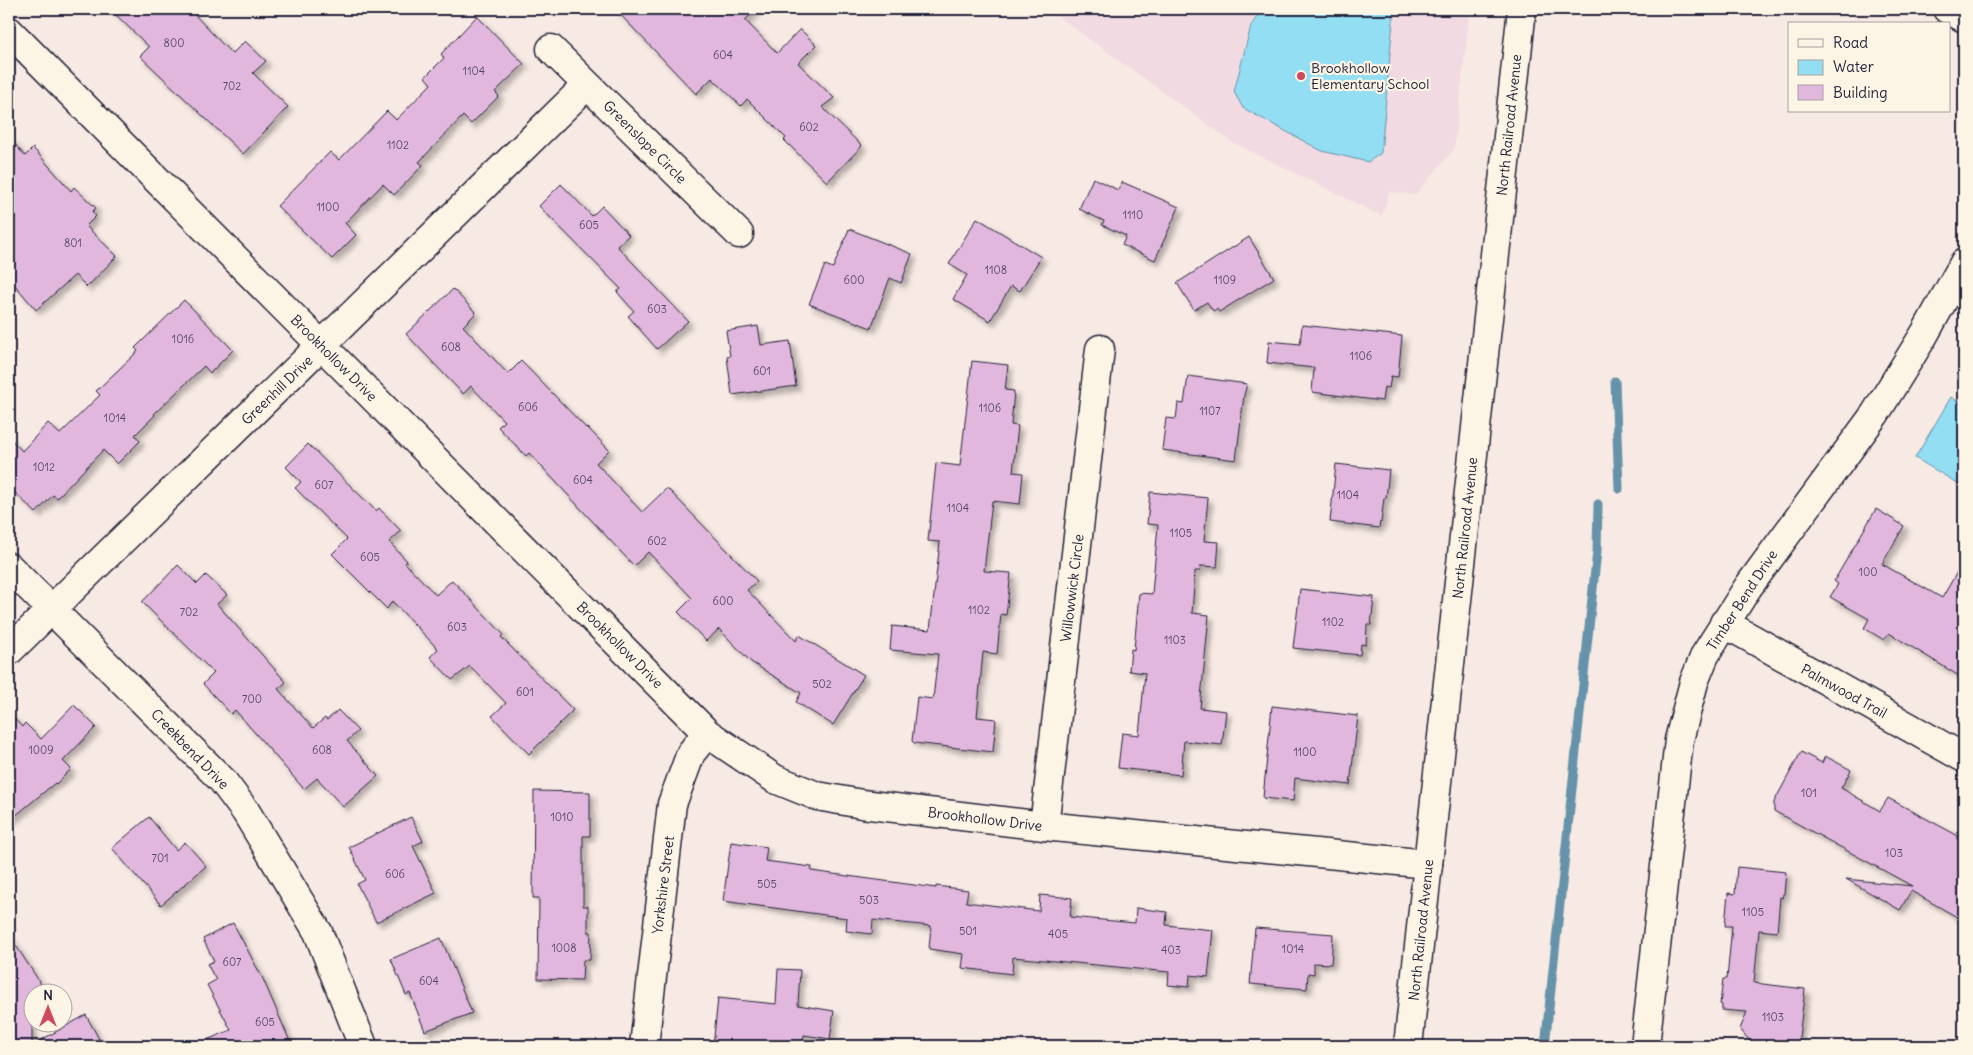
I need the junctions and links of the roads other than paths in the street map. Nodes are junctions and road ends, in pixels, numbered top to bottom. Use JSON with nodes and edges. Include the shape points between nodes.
{"nodes":[{"id":1,"x":1522,"y":9,"type":"edge"},
{"id":2,"x":1947,"y":9,"type":"edge"},
{"id":3,"x":1964,"y":18,"type":"edge"},
{"id":4,"x":9,"y":31,"type":"edge"},
{"id":5,"x":550,"y":49,"type":"dead end"},
{"id":6,"x":587,"y":85,"type":"junction"},
{"id":7,"x":738,"y":234,"type":"dead end"},
{"id":8,"x":1964,"y":264,"type":"edge"},
{"id":9,"x":322,"y":346,"type":"junction"},
{"id":10,"x":1100,"y":350,"type":"dead end"},
{"id":11,"x":9,"y":567,"type":"edge"},
{"id":12,"x":52,"y":610,"type":"junction"},
{"id":13,"x":1724,"y":623,"type":"junction"},
{"id":14,"x":9,"y":651,"type":"edge"},
{"id":15,"x":707,"y":733,"type":"junction"},
{"id":16,"x":1964,"y":758,"type":"edge"},
{"id":17,"x":1044,"y":826,"type":"junction"},
{"id":18,"x":1428,"y":864,"type":"junction"},
{"id":19,"x":364,"y":1046,"type":"edge"},
{"id":20,"x":644,"y":1046,"type":"edge"},
{"id":21,"x":1408,"y":1046,"type":"edge"},
{"id":22,"x":1645,"y":1046,"type":"edge"}],
"edges":[{"from":1,"to":18,"type":"street","name":"North Railroad Avenue"},
{"from":2,"to":3,"type":"street"},
{"from":4,"to":9,"type":"street","name":"Brookhollow Drive"},
{"from":5,"to":6,"type":"street","name":"Greenslope Circle"},
{"from":6,"to":7,"type":"street","name":"Greenslope Circle"},
{"from":6,"to":9,"type":"street","name":"Greenhill Drive"},
{"from":8,"to":13,"type":"street","name":"Timber Bend Drive","via":[[1875,414]]},
{"from":9,"to":12,"type":"street","name":"Greenhill Drive"},
{"from":9,"to":15,"type":"street","name":"Brookhollow Drive"},
{"from":10,"to":17,"type":"street","name":"Willowwick Circle"},
{"from":11,"to":12,"type":"street","name":"Creekbend Drive"},
{"from":12,"to":14,"type":"street","name":"Greenhill Drive"},
{"from":12,"to":19,"type":"street","name":"Creekbend Drive","via":[[222,780],[246,812],[318,932]]},
{"from":13,"to":16,"type":"street","name":"Palmwood Trail"},
{"from":13,"to":22,"type":"street","name":"Timber Bend Drive","via":[[1694,682],[1679,740]]},
{"from":15,"to":17,"type":"street","name":"Brookhollow Drive","via":[[775,779],[817,796]]},
{"from":15,"to":20,"type":"street","name":"Yorkshire Street","via":[[691,754],[672,804]]},
{"from":17,"to":18,"type":"street","name":"Brookhollow Drive"},
{"from":18,"to":21,"type":"street","name":"North Railroad Avenue"}]}
